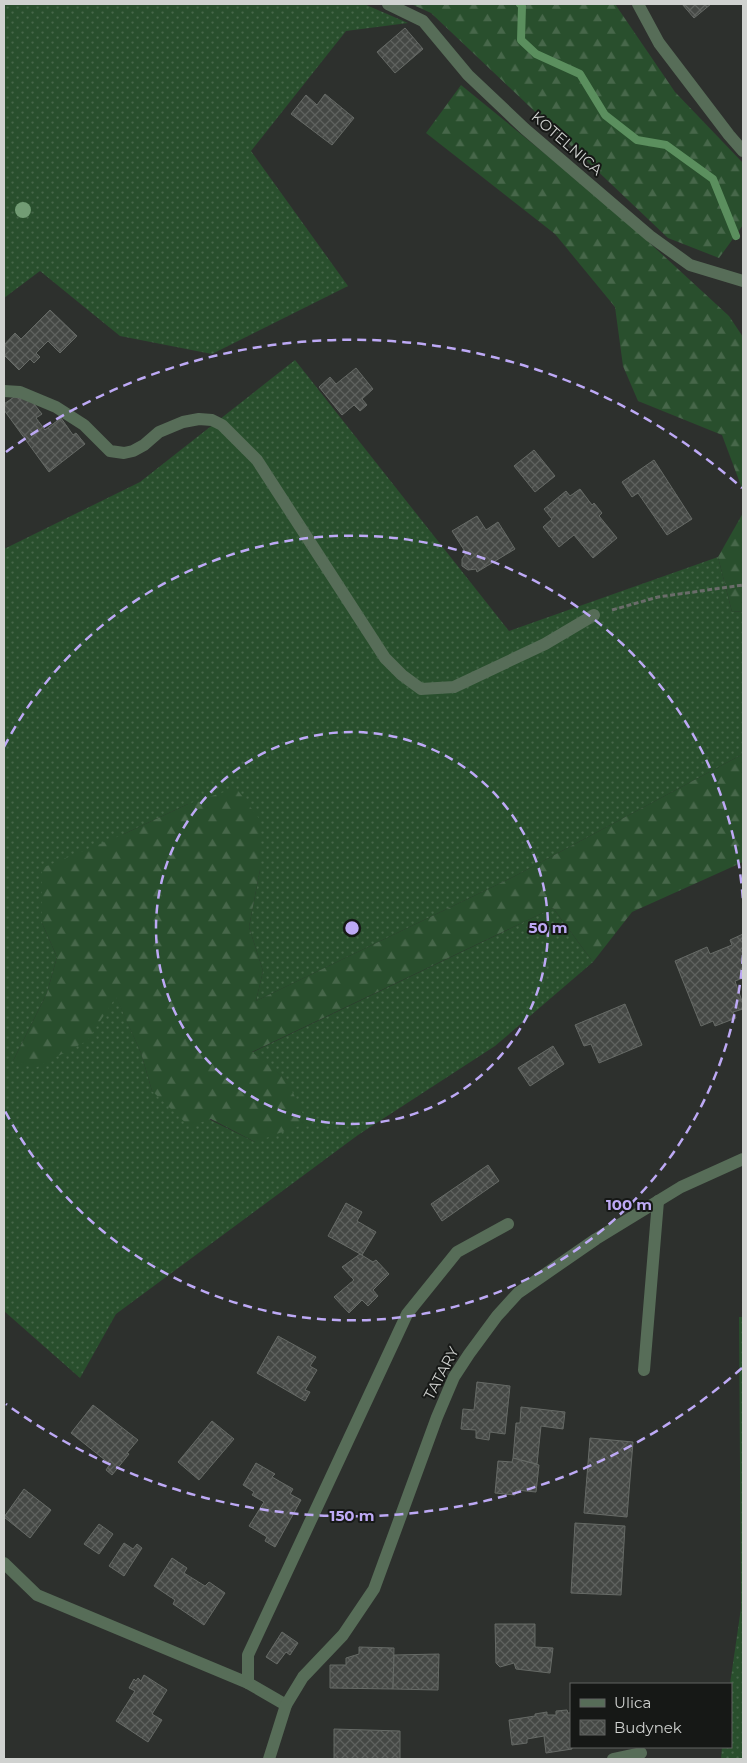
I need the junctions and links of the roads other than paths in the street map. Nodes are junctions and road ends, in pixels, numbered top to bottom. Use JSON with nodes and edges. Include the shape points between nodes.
{"nodes":[{"id":1,"x":388,"y":4,"type":"edge"},
{"id":2,"x":638,"y":4,"type":"edge"},
{"id":3,"x":743,"y":151,"type":"edge"},
{"id":4,"x":743,"y":281,"type":"edge"},
{"id":5,"x":4,"y":390,"type":"edge"},
{"id":6,"x":594,"y":615,"type":"road end"},
{"id":7,"x":743,"y":1159,"type":"edge"},
{"id":8,"x":658,"y":1201,"type":"junction"},
{"id":9,"x":508,"y":1224,"type":"dead end"},
{"id":10,"x":644,"y":1370,"type":"dead end"},
{"id":11,"x":4,"y":1563,"type":"edge"},
{"id":12,"x":248,"y":1683,"type":"junction"},
{"id":13,"x":286,"y":1705,"type":"junction"},
{"id":14,"x":640,"y":1753,"type":"dead end"},
{"id":15,"x":269,"y":1759,"type":"edge"},
{"id":16,"x":613,"y":1759,"type":"edge"}],
"edges":[{"from":1,"to":4,"type":"street","name":"KOTELNICA","via":[[423,21],[468,75],[525,129],[650,236],[690,265]]},
{"from":2,"to":3,"type":"street","via":[[659,44]]},
{"from":5,"to":6,"type":"street","via":[[20,392],[56,407],[84,425],[110,451],[133,451],[159,432],[183,422],[212,420],[222,425],[257,460],[385,658],[421,689],[454,687],[545,644]]},
{"from":7,"to":8,"type":"street","name":"TATARY"},
{"from":8,"to":10,"type":"street"},
{"from":8,"to":13,"type":"street","name":"TATARY","via":[[518,1293],[474,1346],[454,1377],[437,1417],[374,1589],[343,1635],[303,1677]]},
{"from":9,"to":12,"type":"street","via":[[457,1252],[407,1314],[248,1655]]},
{"from":11,"to":12,"type":"street","via":[[37,1595]]},
{"from":12,"to":13,"type":"street"},
{"from":13,"to":15,"type":"street","name":"TATARY"},
{"from":14,"to":16,"type":"street"}]}
